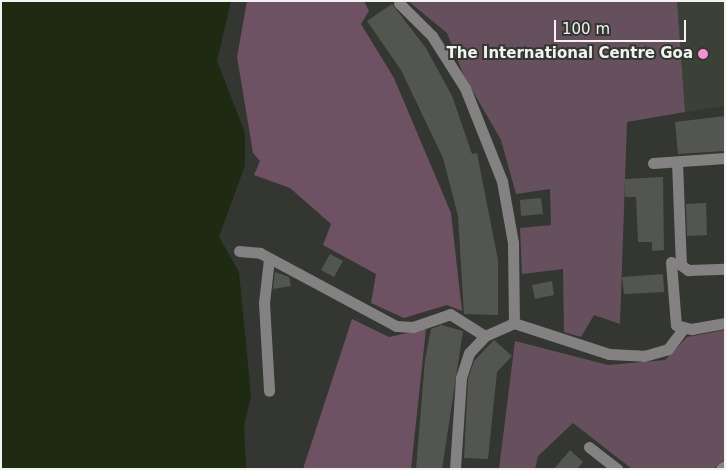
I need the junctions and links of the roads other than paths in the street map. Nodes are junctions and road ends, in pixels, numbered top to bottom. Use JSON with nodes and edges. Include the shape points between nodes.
{"nodes":[{"id":1,"x":399,"y":3,"type":"dead end"},
{"id":2,"x":725,"y":158,"type":"edge"},
{"id":3,"x":677,"y":162,"type":"junction"},
{"id":4,"x":653,"y":163,"type":"dead end"},
{"id":5,"x":239,"y":251,"type":"dead end"},
{"id":6,"x":269,"y":259,"type":"junction"},
{"id":7,"x":671,"y":262,"type":"dead end"},
{"id":8,"x":725,"y":269,"type":"edge"},
{"id":9,"x":514,"y":323,"type":"junction"},
{"id":10,"x":725,"y":323,"type":"edge"},
{"id":11,"x":683,"y":329,"type":"junction"},
{"id":12,"x":485,"y":336,"type":"junction"},
{"id":13,"x":269,"y":391,"type":"dead end"},
{"id":14,"x":589,"y":447,"type":"dead end"},
{"id":15,"x":725,"y":466,"type":"edge"},
{"id":16,"x":455,"y":469,"type":"edge"},
{"id":17,"x":617,"y":469,"type":"edge"},
{"id":18,"x":721,"y":469,"type":"edge"}],
"edges":[{"from":1,"to":9,"type":"street","via":[[432,36],[466,88],[484,130],[502,181],[513,243]]},
{"from":2,"to":3,"type":"street"},
{"from":3,"to":4,"type":"street"},
{"from":3,"to":8,"type":"street","via":[[681,265],[688,270]]},
{"from":5,"to":6,"type":"street","via":[[253,250]]},
{"from":6,"to":12,"type":"street","via":[[396,326],[413,327],[450,314]]},
{"from":6,"to":13,"type":"street","via":[[264,303]]},
{"from":7,"to":11,"type":"street","via":[[674,319]]},
{"from":9,"to":11,"type":"street","via":[[609,354],[644,356],[668,349]]},
{"from":9,"to":12,"type":"street"},
{"from":10,"to":11,"type":"street"},
{"from":12,"to":16,"type":"street","via":[[469,353],[461,378]]},
{"from":14,"to":17,"type":"street"},
{"from":15,"to":18,"type":"street"}]}
